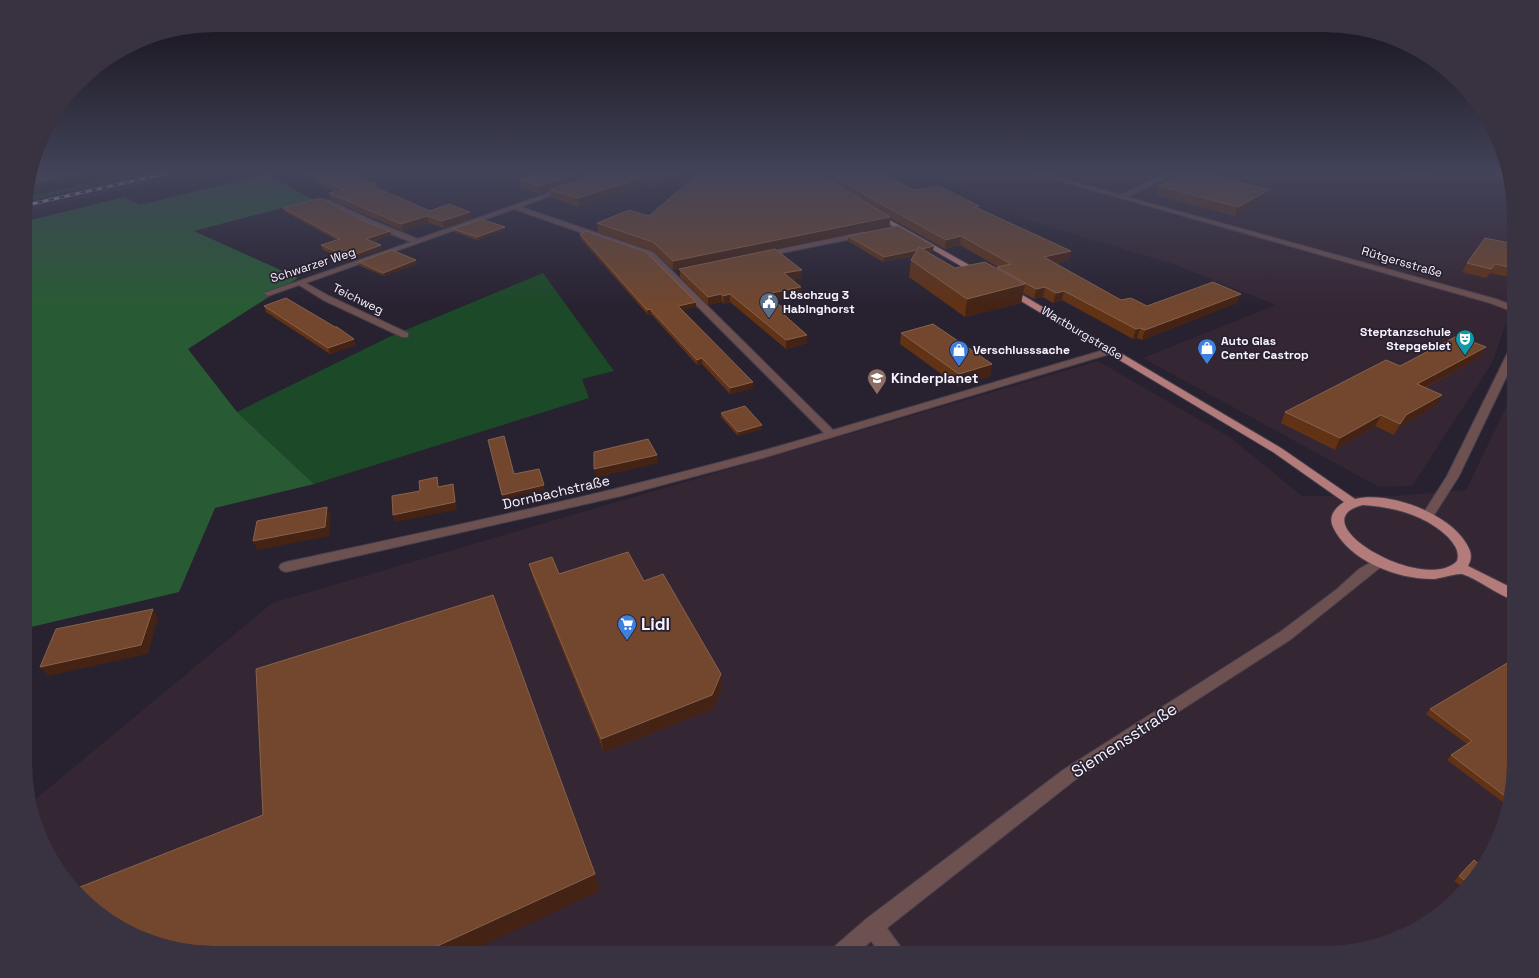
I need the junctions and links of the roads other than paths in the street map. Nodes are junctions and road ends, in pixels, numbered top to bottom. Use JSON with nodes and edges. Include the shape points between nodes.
{"nodes":[{"id":1,"x":358,"y":217,"type":"edge"},
{"id":2,"x":488,"y":217,"type":"edge"},
{"id":3,"x":543,"y":217,"type":"edge"},
{"id":4,"x":881,"y":217,"type":"edge"},
{"id":5,"x":1191,"y":217,"type":"edge"},
{"id":6,"x":898,"y":227,"type":"junction"},
{"id":7,"x":418,"y":242,"type":"junction"},
{"id":8,"x":757,"y":256,"type":"edge"},
{"id":9,"x":989,"y":278,"type":"edge"},
{"id":10,"x":301,"y":283,"type":"junction"},
{"id":11,"x":1002,"y":285,"type":"edge"},
{"id":12,"x":268,"y":293,"type":"dead end"},
{"id":13,"x":1507,"y":306,"type":"edge"},
{"id":14,"x":405,"y":335,"type":"dead end"},
{"id":15,"x":1110,"y":351,"type":"junction"},
{"id":16,"x":1507,"y":364,"type":"edge"},
{"id":17,"x":831,"y":434,"type":"junction"},
{"id":18,"x":1353,"y":503,"type":"junction"},
{"id":19,"x":1427,"y":516,"type":"junction"},
{"id":20,"x":1380,"y":562,"type":"junction"},
{"id":21,"x":286,"y":567,"type":"dead end"},
{"id":22,"x":1459,"y":567,"type":"junction"},
{"id":23,"x":1507,"y":591,"type":"edge"},
{"id":24,"x":873,"y":926,"type":"junction"},
{"id":25,"x":850,"y":946,"type":"edge"},
{"id":26,"x":888,"y":946,"type":"edge"}],
"edges":[{"from":1,"to":7,"type":"street"},
{"from":2,"to":7,"type":"street","name":"Schwarzer Weg"},
{"from":3,"to":17,"type":"street","via":[[650,254],[676,274]]},
{"from":4,"to":6,"type":"main road"},
{"from":5,"to":13,"type":"street","name":"Rütgersstraße"},
{"from":6,"to":8,"type":"street"},
{"from":6,"to":9,"type":"main road"},
{"from":7,"to":10,"type":"street","name":"Schwarzer Weg"},
{"from":10,"to":12,"type":"street","name":"Schwarzer Weg"},
{"from":10,"to":14,"type":"street","name":"Teichweg","via":[[326,298]]},
{"from":11,"to":15,"type":"main road","name":"Wartburgstraße"},
{"from":15,"to":17,"type":"street","name":"Dornbachstraße"},
{"from":15,"to":18,"type":"main road","name":"Wartburgstraße","via":[[1278,450]]},
{"from":16,"to":19,"type":"street","via":[[1453,476]]},
{"from":17,"to":21,"type":"street","name":"Dornbachstraße","via":[[759,456],[621,492]]},
{"from":18,"to":19,"type":"main road","via":[[1388,503]]},
{"from":18,"to":20,"type":"main road","via":[[1344,506],[1339,512],[1336,519],[1338,527],[1353,545]]},
{"from":19,"to":22,"type":"main road","via":[[1447,529],[1460,543],[1464,561]]},
{"from":20,"to":22,"type":"main road","via":[[1426,574],[1451,572]]},
{"from":20,"to":24,"type":"street","name":"Siemensstraße","via":[[1364,572],[1286,636],[1069,775]]},
{"from":22,"to":23,"type":"main road"},
{"from":24,"to":25,"type":"street","name":"Siemensstraße"},
{"from":24,"to":26,"type":"street"}]}
